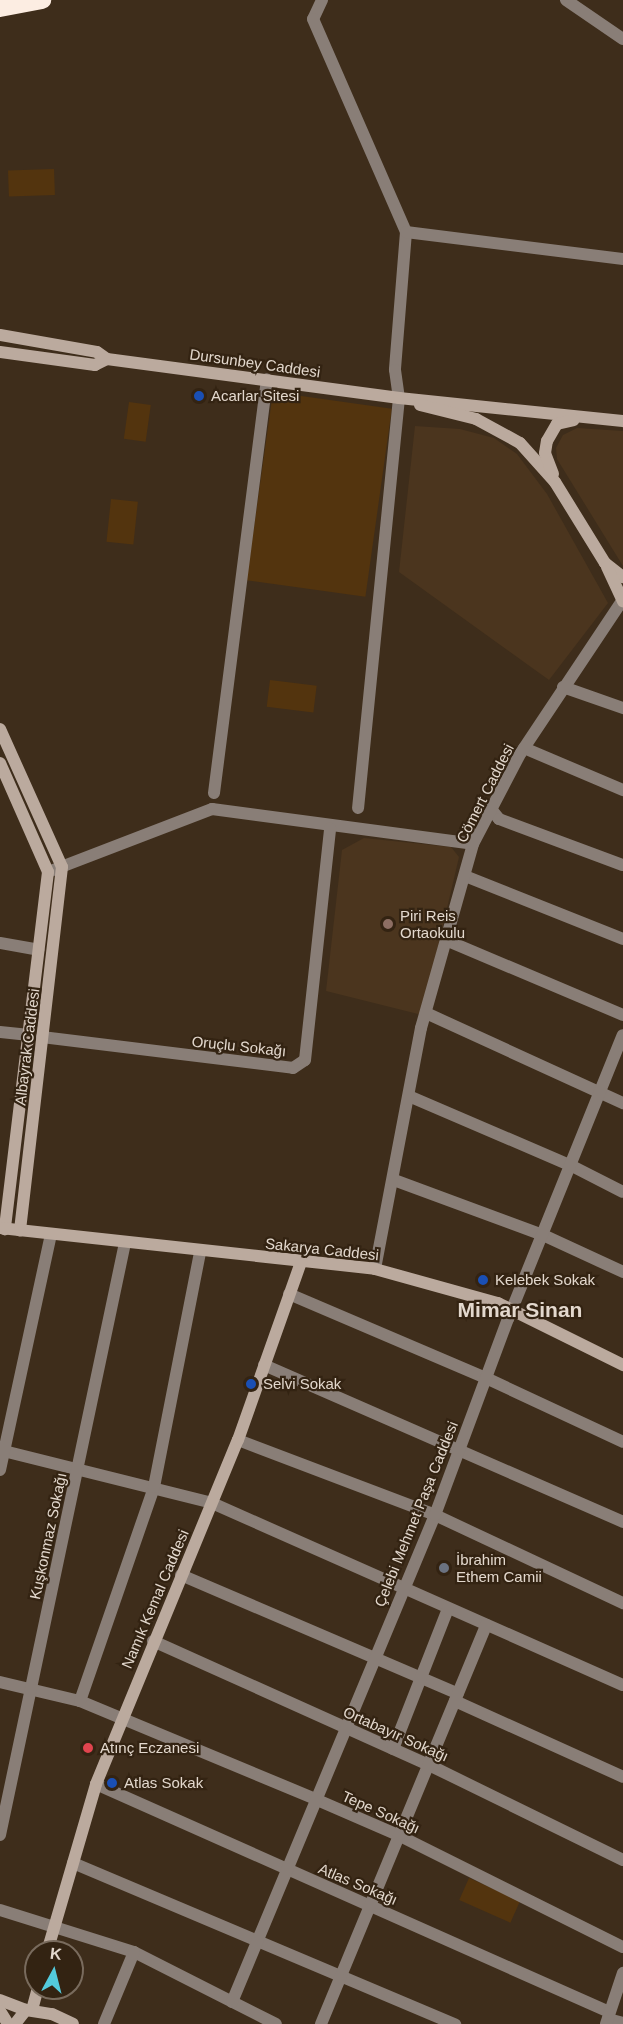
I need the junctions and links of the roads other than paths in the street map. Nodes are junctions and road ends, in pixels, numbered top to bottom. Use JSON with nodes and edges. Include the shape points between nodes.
{"nodes":[{"id":1,"x":42,"y":0,"type":"edge"},
{"id":2,"x":322,"y":0,"type":"edge"},
{"id":3,"x":566,"y":0,"type":"edge"},
{"id":4,"x":0,"y":8,"type":"edge"},
{"id":5,"x":623,"y":39,"type":"edge"},
{"id":6,"x":406,"y":232,"type":"junction"},
{"id":7,"x":623,"y":259,"type":"edge"},
{"id":8,"x":0,"y":334,"type":"edge"},
{"id":9,"x":0,"y":339,"type":"edge"},
{"id":10,"x":0,"y":344,"type":"edge"},
{"id":11,"x":0,"y":352,"type":"edge"},
{"id":12,"x":107,"y":359,"type":"junction"},
{"id":13,"x":267,"y":380,"type":"junction"},
{"id":14,"x":399,"y":398,"type":"junction"},
{"id":15,"x":584,"y":418,"type":"junction"},
{"id":16,"x":623,"y":421,"type":"edge"},
{"id":17,"x":555,"y":482,"type":"junction"},
{"id":18,"x":605,"y":563,"type":"junction"},
{"id":19,"x":623,"y":577,"type":"edge"},
{"id":20,"x":623,"y":602,"type":"edge"},
{"id":21,"x":562,"y":687,"type":"junction"},
{"id":22,"x":623,"y":708,"type":"edge"},
{"id":23,"x":0,"y":729,"type":"edge"},
{"id":24,"x":524,"y":748,"type":"junction"},
{"id":25,"x":13,"y":758,"type":"junction"},
{"id":26,"x":0,"y":763,"type":"edge"},
{"id":27,"x":623,"y":790,"type":"edge"},
{"id":28,"x":214,"y":793,"type":"dead end"},
{"id":29,"x":358,"y":808,"type":"dead end"},
{"id":30,"x":491,"y":809,"type":"junction"},
{"id":31,"x":330,"y":828,"type":"junction"},
{"id":32,"x":473,"y":844,"type":"junction"},
{"id":33,"x":623,"y":865,"type":"edge"},
{"id":34,"x":62,"y":867,"type":"junction"},
{"id":35,"x":48,"y":872,"type":"junction"},
{"id":36,"x":465,"y":876,"type":"junction"},
{"id":37,"x":623,"y":939,"type":"edge"},
{"id":38,"x":448,"y":942,"type":"junction"},
{"id":39,"x":0,"y":943,"type":"edge"},
{"id":40,"x":38,"y":950,"type":"junction"},
{"id":41,"x":54,"y":953,"type":"junction"},
{"id":42,"x":426,"y":1013,"type":"junction"},
{"id":43,"x":623,"y":1015,"type":"edge"},
{"id":44,"x":0,"y":1032,"type":"edge"},
{"id":45,"x":27,"y":1035,"type":"junction"},
{"id":46,"x":623,"y":1035,"type":"edge"},
{"id":47,"x":42,"y":1037,"type":"junction"},
{"id":48,"x":600,"y":1091,"type":"junction"},
{"id":49,"x":411,"y":1097,"type":"junction"},
{"id":50,"x":623,"y":1103,"type":"edge"},
{"id":51,"x":570,"y":1165,"type":"junction"},
{"id":52,"x":394,"y":1180,"type":"junction"},
{"id":53,"x":623,"y":1192,"type":"edge"},
{"id":54,"x":2,"y":1229,"type":"edge"},
{"id":55,"x":20,"y":1231,"type":"junction"},
{"id":56,"x":51,"y":1235,"type":"junction"},
{"id":57,"x":543,"y":1235,"type":"junction"},
{"id":58,"x":124,"y":1243,"type":"junction"},
{"id":59,"x":200,"y":1252,"type":"junction"},
{"id":60,"x":301,"y":1262,"type":"junction"},
{"id":61,"x":375,"y":1269,"type":"junction"},
{"id":62,"x":623,"y":1272,"type":"edge"},
{"id":63,"x":289,"y":1294,"type":"junction"},
{"id":64,"x":512,"y":1310,"type":"junction"},
{"id":65,"x":264,"y":1365,"type":"junction"},
{"id":66,"x":623,"y":1365,"type":"edge"},
{"id":67,"x":486,"y":1378,"type":"junction"},
{"id":68,"x":238,"y":1440,"type":"junction"},
{"id":69,"x":623,"y":1442,"type":"edge"},
{"id":70,"x":459,"y":1448,"type":"junction"},
{"id":71,"x":2,"y":1451,"type":"edge"},
{"id":72,"x":77,"y":1469,"type":"junction"},
{"id":73,"x":0,"y":1470,"type":"edge"},
{"id":74,"x":154,"y":1487,"type":"junction"},
{"id":75,"x":212,"y":1503,"type":"junction"},
{"id":76,"x":435,"y":1515,"type":"junction"},
{"id":77,"x":623,"y":1522,"type":"edge"},
{"id":78,"x":181,"y":1575,"type":"junction"},
{"id":79,"x":404,"y":1590,"type":"junction"},
{"id":80,"x":623,"y":1603,"type":"edge"},
{"id":81,"x":448,"y":1609,"type":"junction"},
{"id":82,"x":486,"y":1625,"type":"junction"},
{"id":83,"x":153,"y":1641,"type":"junction"},
{"id":84,"x":374,"y":1656,"type":"junction"},
{"id":85,"x":419,"y":1677,"type":"junction"},
{"id":86,"x":0,"y":1682,"type":"edge"},
{"id":87,"x":623,"y":1685,"type":"edge"},
{"id":88,"x":31,"y":1689,"type":"junction"},
{"id":89,"x":456,"y":1697,"type":"junction"},
{"id":90,"x":80,"y":1701,"type":"junction"},
{"id":91,"x":121,"y":1718,"type":"junction"},
{"id":92,"x":345,"y":1727,"type":"junction"},
{"id":93,"x":393,"y":1749,"type":"junction"},
{"id":94,"x":429,"y":1765,"type":"junction"},
{"id":95,"x":623,"y":1777,"type":"edge"},
{"id":96,"x":96,"y":1784,"type":"junction"},
{"id":97,"x":315,"y":1799,"type":"junction"},
{"id":98,"x":0,"y":1835,"type":"edge"},
{"id":99,"x":400,"y":1836,"type":"junction"},
{"id":100,"x":623,"y":1860,"type":"edge"},
{"id":101,"x":73,"y":1863,"type":"junction"},
{"id":102,"x":286,"y":1870,"type":"junction"},
{"id":103,"x":371,"y":1905,"type":"junction"},
{"id":104,"x":0,"y":1910,"type":"edge"},
{"id":105,"x":53,"y":1927,"type":"junction"},
{"id":106,"x":258,"y":1939,"type":"junction"},
{"id":107,"x":49,"y":1940,"type":"edge"},
{"id":108,"x":623,"y":1947,"type":"edge"},
{"id":109,"x":134,"y":1953,"type":"junction"},
{"id":110,"x":623,"y":1973,"type":"edge"},
{"id":111,"x":342,"y":1976,"type":"junction"},
{"id":112,"x":0,"y":2000,"type":"edge"},
{"id":113,"x":33,"y":2000,"type":"edge"},
{"id":114,"x":232,"y":2002,"type":"junction"},
{"id":115,"x":29,"y":2010,"type":"junction"},
{"id":116,"x":0,"y":2011,"type":"edge"},
{"id":117,"x":608,"y":2018,"type":"edge"},
{"id":118,"x":623,"y":2023,"type":"edge"},
{"id":119,"x":8,"y":2024,"type":"edge"},
{"id":120,"x":15,"y":2024,"type":"edge"},
{"id":121,"x":73,"y":2024,"type":"edge"},
{"id":122,"x":104,"y":2024,"type":"edge"},
{"id":123,"x":276,"y":2024,"type":"edge"},
{"id":124,"x":321,"y":2024,"type":"edge"},
{"id":125,"x":455,"y":2024,"type":"edge"}],
"edges":[{"from":1,"to":4,"type":"highway"},
{"from":2,"to":6,"type":"street","via":[[313,19]]},
{"from":3,"to":5,"type":"street"},
{"from":6,"to":7,"type":"street"},
{"from":6,"to":14,"type":"street","via":[[395,370]]},
{"from":8,"to":12,"type":"street","name":"Dursunbey Caddesi","via":[[97,352]]},
{"from":9,"to":10,"type":"street"},
{"from":11,"to":12,"type":"street","name":"Dursunbey Caddesi","via":[[95,364]]},
{"from":12,"to":13,"type":"street","name":"Dursunbey Caddesi"},
{"from":13,"to":14,"type":"street","name":"Dursunbey Caddesi"},
{"from":13,"to":28,"type":"street"},
{"from":14,"to":15,"type":"street","name":"Dursunbey Caddesi"},
{"from":14,"to":17,"type":"street","name":"Dursunbey Caddesi","via":[[496,427],[520,443]]},
{"from":14,"to":29,"type":"street"},
{"from":15,"to":16,"type":"street"},
{"from":15,"to":17,"type":"street","name":"Dursunbey Caddesi","via":[[557,424],[547,441],[545,453]]},
{"from":17,"to":18,"type":"street","name":"Dursunbey Caddesi"},
{"from":18,"to":19,"type":"street","name":"Dursunbey Caddesi"},
{"from":18,"to":20,"type":"street"},
{"from":20,"to":21,"type":"street","name":"Cömert Caddesi"},
{"from":21,"to":22,"type":"street"},
{"from":21,"to":24,"type":"street","name":"Cömert Caddesi"},
{"from":23,"to":25,"type":"street","name":"Albayrak Caddesi"},
{"from":24,"to":27,"type":"street"},
{"from":24,"to":30,"type":"street","name":"Cömert Caddesi"},
{"from":25,"to":26,"type":"street"},
{"from":25,"to":34,"type":"street","name":"Albayrak Caddesi"},
{"from":26,"to":35,"type":"street"},
{"from":30,"to":32,"type":"street","name":"Cömert Caddesi"},
{"from":30,"to":33,"type":"street","via":[[499,819]]},
{"from":31,"to":32,"type":"street"},
{"from":31,"to":34,"type":"street","via":[[212,809]]},
{"from":31,"to":47,"type":"street","name":"Oruçlu Sokağı","via":[[305,1060],[293,1068]]},
{"from":32,"to":36,"type":"street","name":"Cömert Caddesi"},
{"from":34,"to":35,"type":"street"},
{"from":34,"to":41,"type":"street","name":"Albayrak Caddesi"},
{"from":35,"to":40,"type":"street","name":"Albayrak Caddesi"},
{"from":36,"to":37,"type":"street"},
{"from":36,"to":38,"type":"street","name":"Cömert Caddesi"},
{"from":38,"to":42,"type":"street","name":"Cömert Caddesi"},
{"from":38,"to":43,"type":"street"},
{"from":39,"to":40,"type":"street"},
{"from":40,"to":41,"type":"street"},
{"from":40,"to":45,"type":"street","name":"Albayrak Caddesi"},
{"from":41,"to":47,"type":"street","name":"Albayrak Caddesi"},
{"from":42,"to":48,"type":"street"},
{"from":42,"to":49,"type":"street","name":"Cömert Caddesi"},
{"from":44,"to":45,"type":"street"},
{"from":45,"to":47,"type":"street"},
{"from":45,"to":54,"type":"street","name":"Albayrak Caddesi"},
{"from":46,"to":48,"type":"street","name":"Çelebi Mehmet Paşa Caddesi"},
{"from":47,"to":55,"type":"street","name":"Albayrak Caddesi"},
{"from":48,"to":50,"type":"street"},
{"from":48,"to":51,"type":"street","name":"Çelebi Mehmet Paşa Caddesi"},
{"from":49,"to":51,"type":"street"},
{"from":49,"to":52,"type":"street","name":"Cömert Caddesi"},
{"from":51,"to":53,"type":"street"},
{"from":51,"to":57,"type":"street","name":"Çelebi Mehmet Paşa Caddesi"},
{"from":52,"to":57,"type":"street"},
{"from":52,"to":61,"type":"street","name":"Cömert Caddesi"},
{"from":54,"to":55,"type":"street","name":"Sakarya Caddesi"},
{"from":55,"to":56,"type":"street","name":"Sakarya Caddesi"},
{"from":56,"to":58,"type":"street","name":"Sakarya Caddesi"},
{"from":56,"to":71,"type":"street"},
{"from":57,"to":62,"type":"street"},
{"from":57,"to":64,"type":"street","name":"Çelebi Mehmet Paşa Caddesi"},
{"from":58,"to":59,"type":"street","name":"Sakarya Caddesi"},
{"from":58,"to":72,"type":"street","name":"Kuşkonmaz Sokağı"},
{"from":59,"to":60,"type":"street","name":"Sakarya Caddesi"},
{"from":59,"to":74,"type":"street"},
{"from":60,"to":61,"type":"street","name":"Sakarya Caddesi"},
{"from":60,"to":63,"type":"street","name":"Namık Kemal Caddesi"},
{"from":61,"to":64,"type":"street","name":"Sakarya Caddesi"},
{"from":63,"to":65,"type":"street","name":"Namık Kemal Caddesi"},
{"from":63,"to":67,"type":"street"},
{"from":64,"to":66,"type":"street","name":"Sakarya Caddesi"},
{"from":64,"to":67,"type":"street","name":"Çelebi Mehmet Paşa Caddesi"},
{"from":65,"to":68,"type":"street","name":"Namık Kemal Caddesi"},
{"from":65,"to":70,"type":"street"},
{"from":67,"to":69,"type":"street"},
{"from":67,"to":70,"type":"street","name":"Çelebi Mehmet Paşa Caddesi"},
{"from":68,"to":75,"type":"street","name":"Namık Kemal Caddesi"},
{"from":68,"to":76,"type":"street"},
{"from":70,"to":76,"type":"street","name":"Çelebi Mehmet Paşa Caddesi"},
{"from":70,"to":77,"type":"street"},
{"from":71,"to":72,"type":"street"},
{"from":71,"to":73,"type":"street"},
{"from":72,"to":74,"type":"street"},
{"from":72,"to":88,"type":"street","name":"Kuşkonmaz Sokağı"},
{"from":74,"to":75,"type":"street"},
{"from":74,"to":90,"type":"street"},
{"from":75,"to":78,"type":"street","name":"Namık Kemal Caddesi"},
{"from":75,"to":79,"type":"street"},
{"from":76,"to":79,"type":"street","name":"Çelebi Mehmet Paşa Caddesi"},
{"from":76,"to":80,"type":"street"},
{"from":78,"to":83,"type":"street","name":"Namık Kemal Caddesi"},
{"from":78,"to":84,"type":"street"},
{"from":79,"to":81,"type":"street"},
{"from":79,"to":84,"type":"street","name":"Çelebi Mehmet Paşa Caddesi"},
{"from":81,"to":82,"type":"street"},
{"from":81,"to":85,"type":"street"},
{"from":82,"to":87,"type":"street"},
{"from":82,"to":89,"type":"street"},
{"from":83,"to":91,"type":"street","name":"Namık Kemal Caddesi"},
{"from":83,"to":92,"type":"street","name":"Ortabayır Sokağı"},
{"from":84,"to":85,"type":"street"},
{"from":84,"to":92,"type":"street","name":"Çelebi Mehmet Paşa Caddesi"},
{"from":85,"to":89,"type":"street"},
{"from":85,"to":93,"type":"street"},
{"from":86,"to":88,"type":"street","name":"Tepe Sokağı"},
{"from":88,"to":90,"type":"street","name":"Tepe Sokağı"},
{"from":88,"to":98,"type":"street","name":"Kuşkonmaz Sokağı"},
{"from":89,"to":94,"type":"street"},
{"from":89,"to":95,"type":"street"},
{"from":90,"to":91,"type":"street","name":"Tepe Sokağı"},
{"from":91,"to":96,"type":"street","name":"Namık Kemal Caddesi"},
{"from":91,"to":97,"type":"street","name":"Tepe Sokağı"},
{"from":92,"to":93,"type":"street","name":"Ortabayır Sokağı"},
{"from":92,"to":97,"type":"street","name":"Çelebi Mehmet Paşa Caddesi"},
{"from":93,"to":94,"type":"street","name":"Ortabayır Sokağı"},
{"from":94,"to":99,"type":"street"},
{"from":94,"to":100,"type":"street","name":"Ortabayır Sokağı"},
{"from":96,"to":101,"type":"street","name":"Namık Kemal Caddesi"},
{"from":96,"to":102,"type":"street","name":"Atlas Sokağı"},
{"from":97,"to":99,"type":"street","name":"Tepe Sokağı"},
{"from":97,"to":102,"type":"street","name":"Çelebi Mehmet Paşa Caddesi"},
{"from":99,"to":103,"type":"street"},
{"from":99,"to":108,"type":"street","name":"Tepe Sokağı"},
{"from":101,"to":105,"type":"street","name":"Namık Kemal Caddesi"},
{"from":101,"to":106,"type":"street"},
{"from":102,"to":103,"type":"street","name":"Atlas Sokağı"},
{"from":102,"to":106,"type":"street","name":"Çelebi Mehmet Paşa Caddesi"},
{"from":103,"to":111,"type":"street"},
{"from":103,"to":117,"type":"street","name":"Atlas Sokağı"},
{"from":104,"to":105,"type":"street"},
{"from":105,"to":107,"type":"street","name":"Namık Kemal Caddesi"},
{"from":105,"to":109,"type":"street"},
{"from":106,"to":111,"type":"street"},
{"from":106,"to":114,"type":"street","name":"Çelebi Mehmet Paşa Caddesi"},
{"from":109,"to":114,"type":"street"},
{"from":109,"to":122,"type":"street"},
{"from":110,"to":117,"type":"street"},
{"from":111,"to":124,"type":"street"},
{"from":111,"to":125,"type":"street"},
{"from":112,"to":115,"type":"street"},
{"from":113,"to":115,"type":"street"},
{"from":114,"to":123,"type":"street"},
{"from":115,"to":120,"type":"street"},
{"from":115,"to":121,"type":"street"},
{"from":116,"to":119,"type":"street"},
{"from":117,"to":118,"type":"street","name":"Atlas Sokağı"}]}
